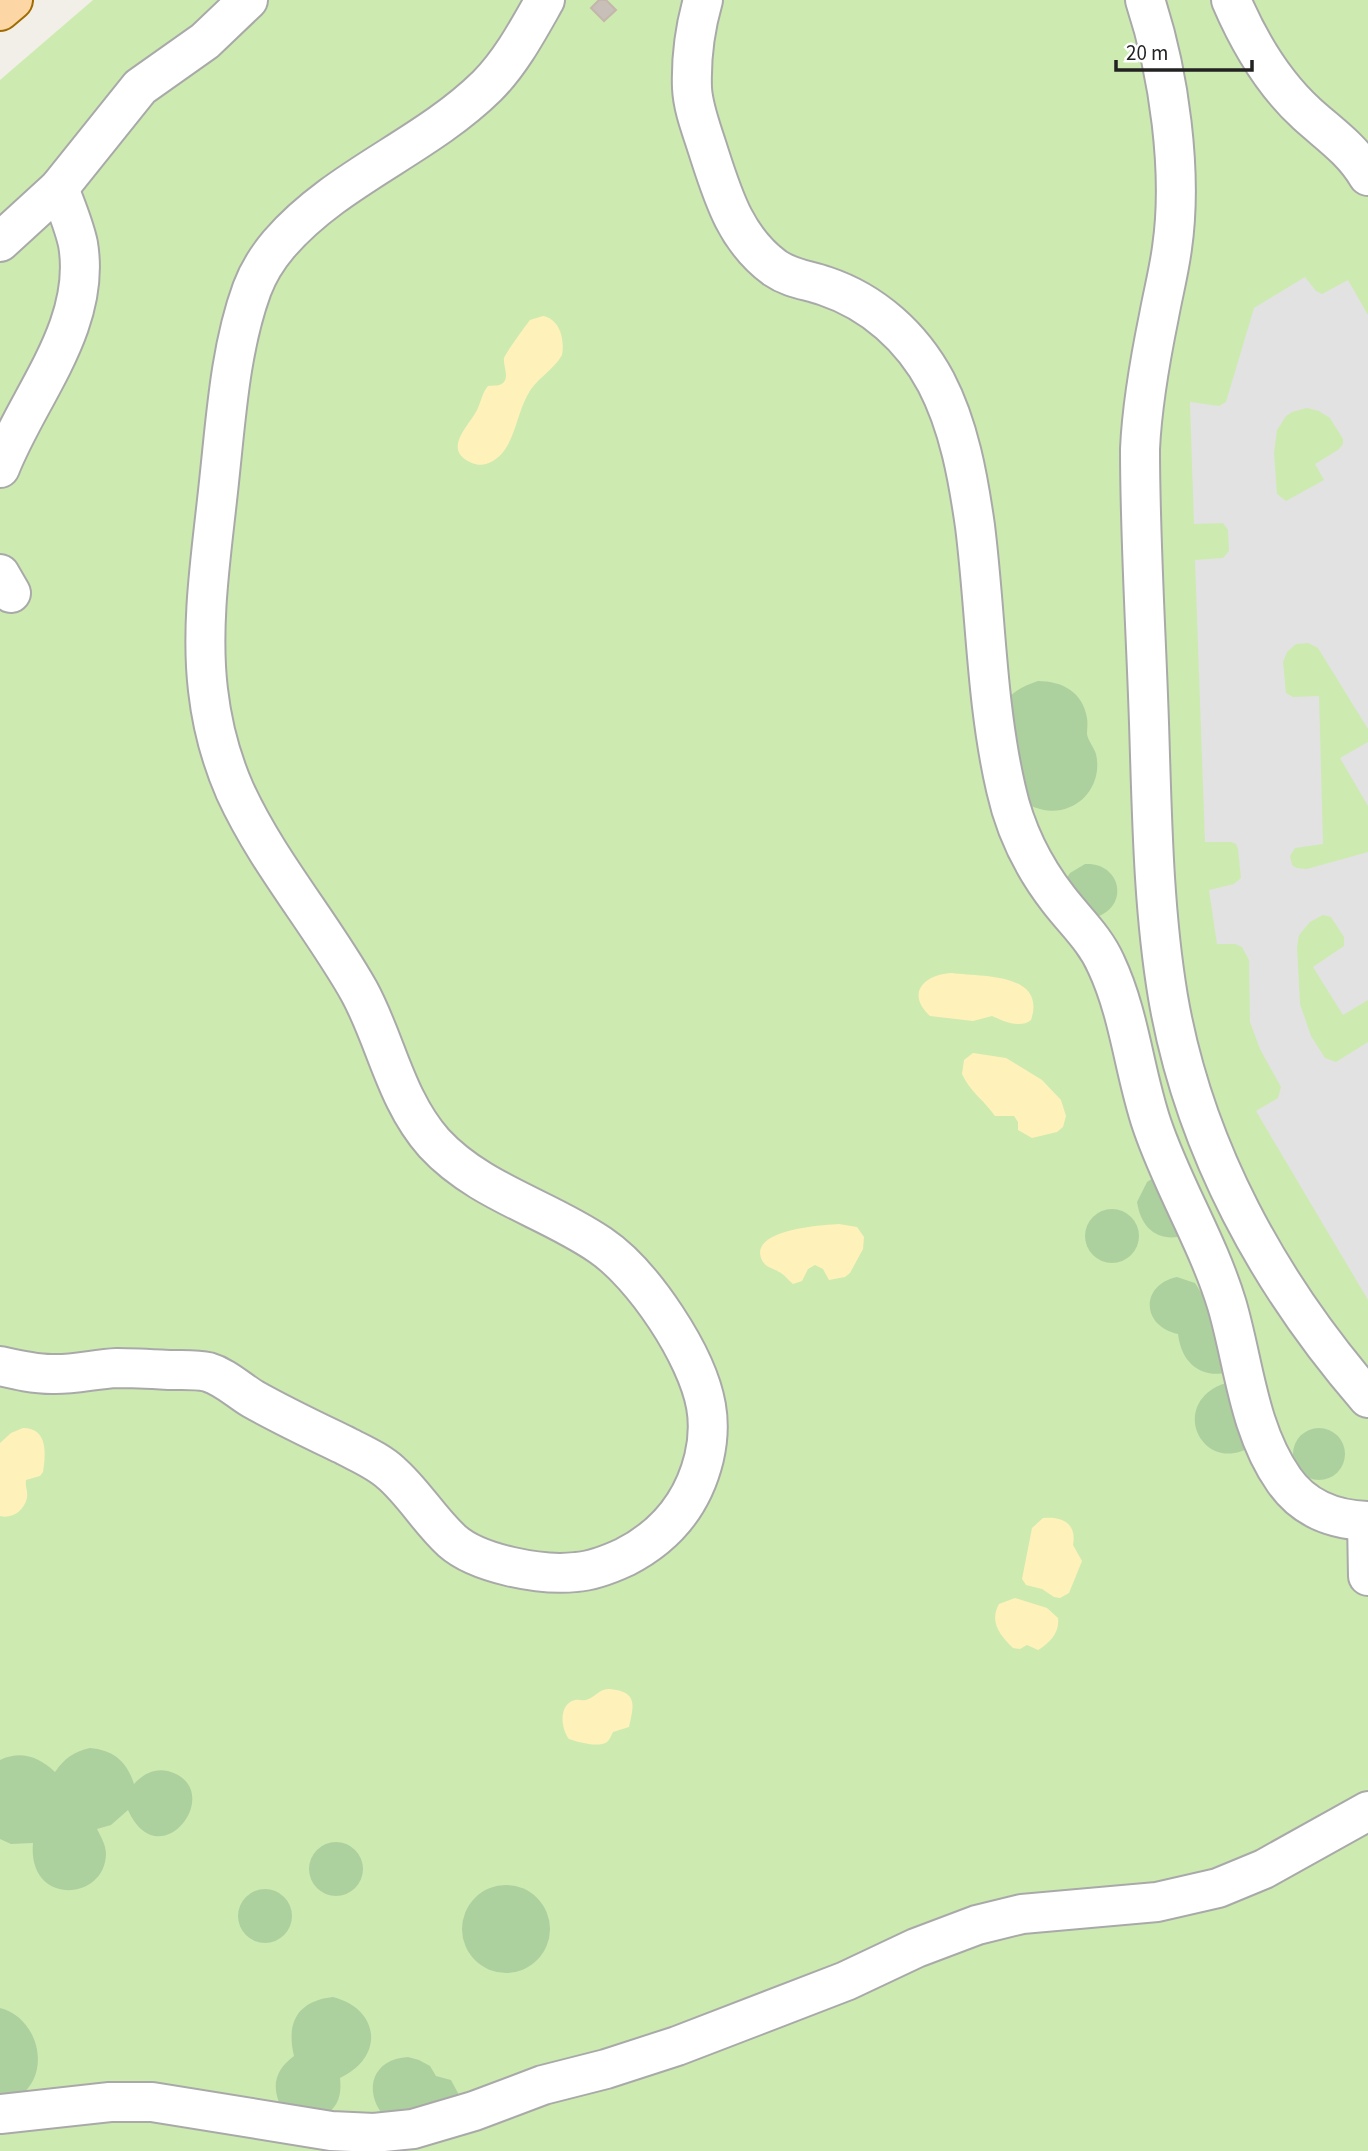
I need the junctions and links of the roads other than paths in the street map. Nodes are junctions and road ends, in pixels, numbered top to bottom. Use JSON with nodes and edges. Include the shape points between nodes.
{"nodes":[{"id":1,"x":13,"y":0,"type":"edge"},
{"id":2,"x":248,"y":0,"type":"edge"},
{"id":3,"x":545,"y":0,"type":"edge"},
{"id":4,"x":703,"y":0,"type":"edge"},
{"id":5,"x":1145,"y":0,"type":"edge"},
{"id":6,"x":1231,"y":0,"type":"edge"},
{"id":7,"x":0,"y":11,"type":"edge"},
{"id":8,"x":1368,"y":176,"type":"edge"},
{"id":9,"x":59,"y":188,"type":"junction"},
{"id":10,"x":0,"y":242,"type":"edge"},
{"id":11,"x":0,"y":468,"type":"edge"},
{"id":12,"x":0,"y":1366,"type":"edge"},
{"id":13,"x":1368,"y":1398,"type":"edge"},
{"id":14,"x":1367,"y":1521,"type":"edge"},
{"id":15,"x":1368,"y":1576,"type":"edge"},
{"id":16,"x":1368,"y":1811,"type":"edge"},
{"id":17,"x":0,"y":2114,"type":"edge"}],
"edges":[{"from":1,"to":7,"type":"main road"},
{"from":2,"to":9,"type":"lane","via":[[205,41],[140,87]]},
{"from":3,"to":12,"type":"lane","via":[[504,67],[486,87],[430,132],[319,206],[276,248],[251,290],[228,409],[208,586],[207,684],[217,742],[235,791],[272,859],[363,998],[401,1090],[423,1129],[439,1149],[488,1186],[611,1253],[674,1331],[707,1410],[705,1451],[698,1476],[678,1516],[648,1544],[592,1570],[551,1573],[470,1555],[441,1530],[387,1469],[256,1401],[215,1374],[117,1368],[44,1374]]},
{"from":4,"to":14,"type":"lane","via":[[693,56],[693,100],[733,221],[746,239],[786,274],[845,294],[883,316],[919,356],[947,408],[968,480],[993,722],[1012,813],[1031,857],[1099,950],[1118,991],[1150,1120],[1215,1270],[1262,1438],[1286,1482],[1307,1504],[1335,1516]]},
{"from":5,"to":13,"type":"lane","via":[[1167,91],[1175,208],[1140,449],[1155,877],[1168,999],[1193,1097],[1226,1184],[1288,1295]]},
{"from":6,"to":8,"type":"lane","via":[[1258,53],[1284,90],[1359,159]]},
{"from":9,"to":10,"type":"lane"},
{"from":9,"to":11,"type":"lane","via":[[78,244],[76,300],[54,362]]},
{"from":14,"to":15,"type":"lane"},
{"from":16,"to":17,"type":"lane","via":[[1264,1869],[1218,1888],[1157,1902],[1022,1914],[977,1925],[667,2050],[413,2129],[331,2131],[152,2102]]}]}
